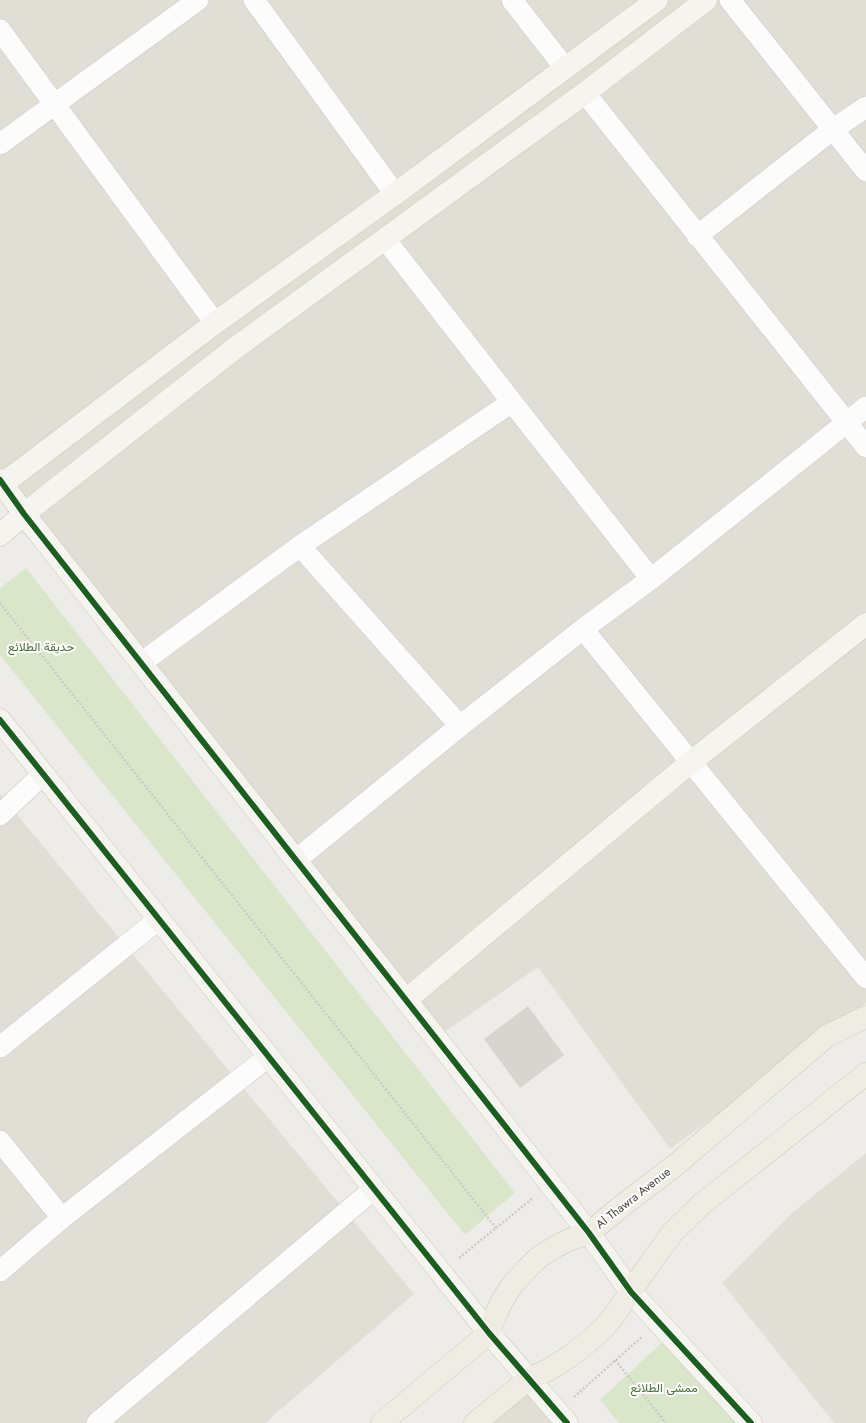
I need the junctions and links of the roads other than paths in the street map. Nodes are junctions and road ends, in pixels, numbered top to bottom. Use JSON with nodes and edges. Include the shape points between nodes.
{"nodes":[{"id":1,"x":198,"y":0,"type":"edge"},
{"id":2,"x":254,"y":0,"type":"edge"},
{"id":3,"x":512,"y":0,"type":"edge"},
{"id":4,"x":657,"y":0,"type":"edge"},
{"id":5,"x":706,"y":0,"type":"edge"},
{"id":6,"x":730,"y":0,"type":"edge"},
{"id":7,"x":0,"y":30,"type":"edge"},
{"id":8,"x":565,"y":68,"type":"junction"},
{"id":9,"x":584,"y":93,"type":"junction"},
{"id":10,"x":56,"y":105,"type":"junction"},
{"id":11,"x":866,"y":107,"type":"edge"},
{"id":12,"x":832,"y":130,"type":"junction"},
{"id":13,"x":0,"y":144,"type":"edge"},
{"id":14,"x":866,"y":171,"type":"edge"},
{"id":15,"x":395,"y":194,"type":"junction"},
{"id":16,"x":698,"y":236,"type":"junction"},
{"id":17,"x":385,"y":239,"type":"junction"},
{"id":18,"x":215,"y":323,"type":"junction"},
{"id":19,"x":512,"y":402,"type":"junction"},
{"id":20,"x":866,"y":407,"type":"edge"},
{"id":21,"x":847,"y":423,"type":"junction"},
{"id":22,"x":866,"y":447,"type":"edge"},
{"id":23,"x":1,"y":483,"type":"edge"},
{"id":24,"x":24,"y":514,"type":"junction"},
{"id":25,"x":0,"y":535,"type":"edge"},
{"id":26,"x":300,"y":546,"type":"junction"},
{"id":27,"x":651,"y":579,"type":"junction"},
{"id":28,"x":866,"y":624,"type":"edge"},
{"id":29,"x":583,"y":629,"type":"junction"},
{"id":30,"x":141,"y":663,"type":"junction"},
{"id":31,"x":0,"y":720,"type":"edge"},
{"id":32,"x":460,"y":726,"type":"junction"},
{"id":33,"x":691,"y":762,"type":"junction"},
{"id":34,"x":43,"y":774,"type":"junction"},
{"id":35,"x":0,"y":815,"type":"edge"},
{"id":36,"x":296,"y":860,"type":"junction"},
{"id":37,"x":159,"y":919,"type":"junction"},
{"id":38,"x":866,"y":978,"type":"edge"},
{"id":39,"x":406,"y":1000,"type":"junction"},
{"id":40,"x":866,"y":1017,"type":"edge"},
{"id":41,"x":0,"y":1047,"type":"edge"},
{"id":42,"x":268,"y":1057,"type":"junction"},
{"id":43,"x":866,"y":1074,"type":"edge"},
{"id":44,"x":0,"y":1141,"type":"edge"},
{"id":45,"x":374,"y":1189,"type":"junction"},
{"id":46,"x":62,"y":1218,"type":"junction"},
{"id":47,"x":589,"y":1233,"type":"junction"},
{"id":48,"x":0,"y":1270,"type":"edge"},
{"id":49,"x":631,"y":1292,"type":"junction"},
{"id":50,"x":488,"y":1333,"type":"junction"},
{"id":51,"x":529,"y":1379,"type":"junction"},
{"id":52,"x":562,"y":1417,"type":"edge"},
{"id":53,"x":97,"y":1423,"type":"edge"},
{"id":54,"x":382,"y":1423,"type":"edge"},
{"id":55,"x":475,"y":1423,"type":"edge"},
{"id":56,"x":752,"y":1423,"type":"edge"}],
"edges":[{"from":1,"to":10,"type":"street"},
{"from":2,"to":15,"type":"street"},
{"from":3,"to":8,"type":"street"},
{"from":4,"to":8,"type":"street"},
{"from":5,"to":9,"type":"street"},
{"from":6,"to":12,"type":"street"},
{"from":7,"to":10,"type":"street"},
{"from":8,"to":15,"type":"street"},
{"from":9,"to":16,"type":"street"},
{"from":9,"to":17,"type":"street"},
{"from":10,"to":13,"type":"street"},
{"from":10,"to":18,"type":"street"},
{"from":11,"to":12,"type":"street"},
{"from":12,"to":14,"type":"street"},
{"from":12,"to":16,"type":"street"},
{"from":15,"to":18,"type":"street"},
{"from":16,"to":21,"type":"street"},
{"from":17,"to":19,"type":"street"},
{"from":17,"to":24,"type":"street","via":[[234,349]]},
{"from":18,"to":23,"type":"street"},
{"from":19,"to":26,"type":"street"},
{"from":19,"to":27,"type":"street"},
{"from":20,"to":21,"type":"street"},
{"from":21,"to":22,"type":"street"},
{"from":21,"to":27,"type":"street"},
{"from":23,"to":24,"type":"street"},
{"from":24,"to":25,"type":"street"},
{"from":24,"to":30,"type":"street"},
{"from":26,"to":30,"type":"street"},
{"from":26,"to":32,"type":"street"},
{"from":27,"to":29,"type":"street"},
{"from":28,"to":33,"type":"street"},
{"from":29,"to":32,"type":"street"},
{"from":29,"to":33,"type":"street"},
{"from":30,"to":36,"type":"street"},
{"from":31,"to":34,"type":"street"},
{"from":32,"to":36,"type":"street"},
{"from":33,"to":38,"type":"street"},
{"from":33,"to":39,"type":"street"},
{"from":34,"to":35,"type":"street"},
{"from":34,"to":37,"type":"street"},
{"from":36,"to":39,"type":"street"},
{"from":37,"to":41,"type":"street"},
{"from":37,"to":42,"type":"street"},
{"from":39,"to":47,"type":"street"},
{"from":40,"to":47,"type":"main road","name":"Al Thawra Avenue","via":[[827,1036],[678,1163]]},
{"from":42,"to":45,"type":"street"},
{"from":42,"to":46,"type":"street"},
{"from":43,"to":49,"type":"main road","via":[[703,1203],[673,1232]]},
{"from":44,"to":46,"type":"street"},
{"from":45,"to":50,"type":"street"},
{"from":45,"to":53,"type":"street"},
{"from":46,"to":48,"type":"street"},
{"from":47,"to":49,"type":"street"},
{"from":47,"to":50,"type":"main road","name":"Al Thawra Avenue","via":[[571,1239],[539,1257],[513,1284],[503,1299]]},
{"from":49,"to":51,"type":"main road","via":[[604,1328],[587,1343],[563,1361]]},
{"from":49,"to":56,"type":"street"},
{"from":50,"to":51,"type":"street"},
{"from":50,"to":54,"type":"main road","name":"Al Thawra Avenue"},
{"from":51,"to":52,"type":"street"},
{"from":51,"to":55,"type":"main road"}]}
